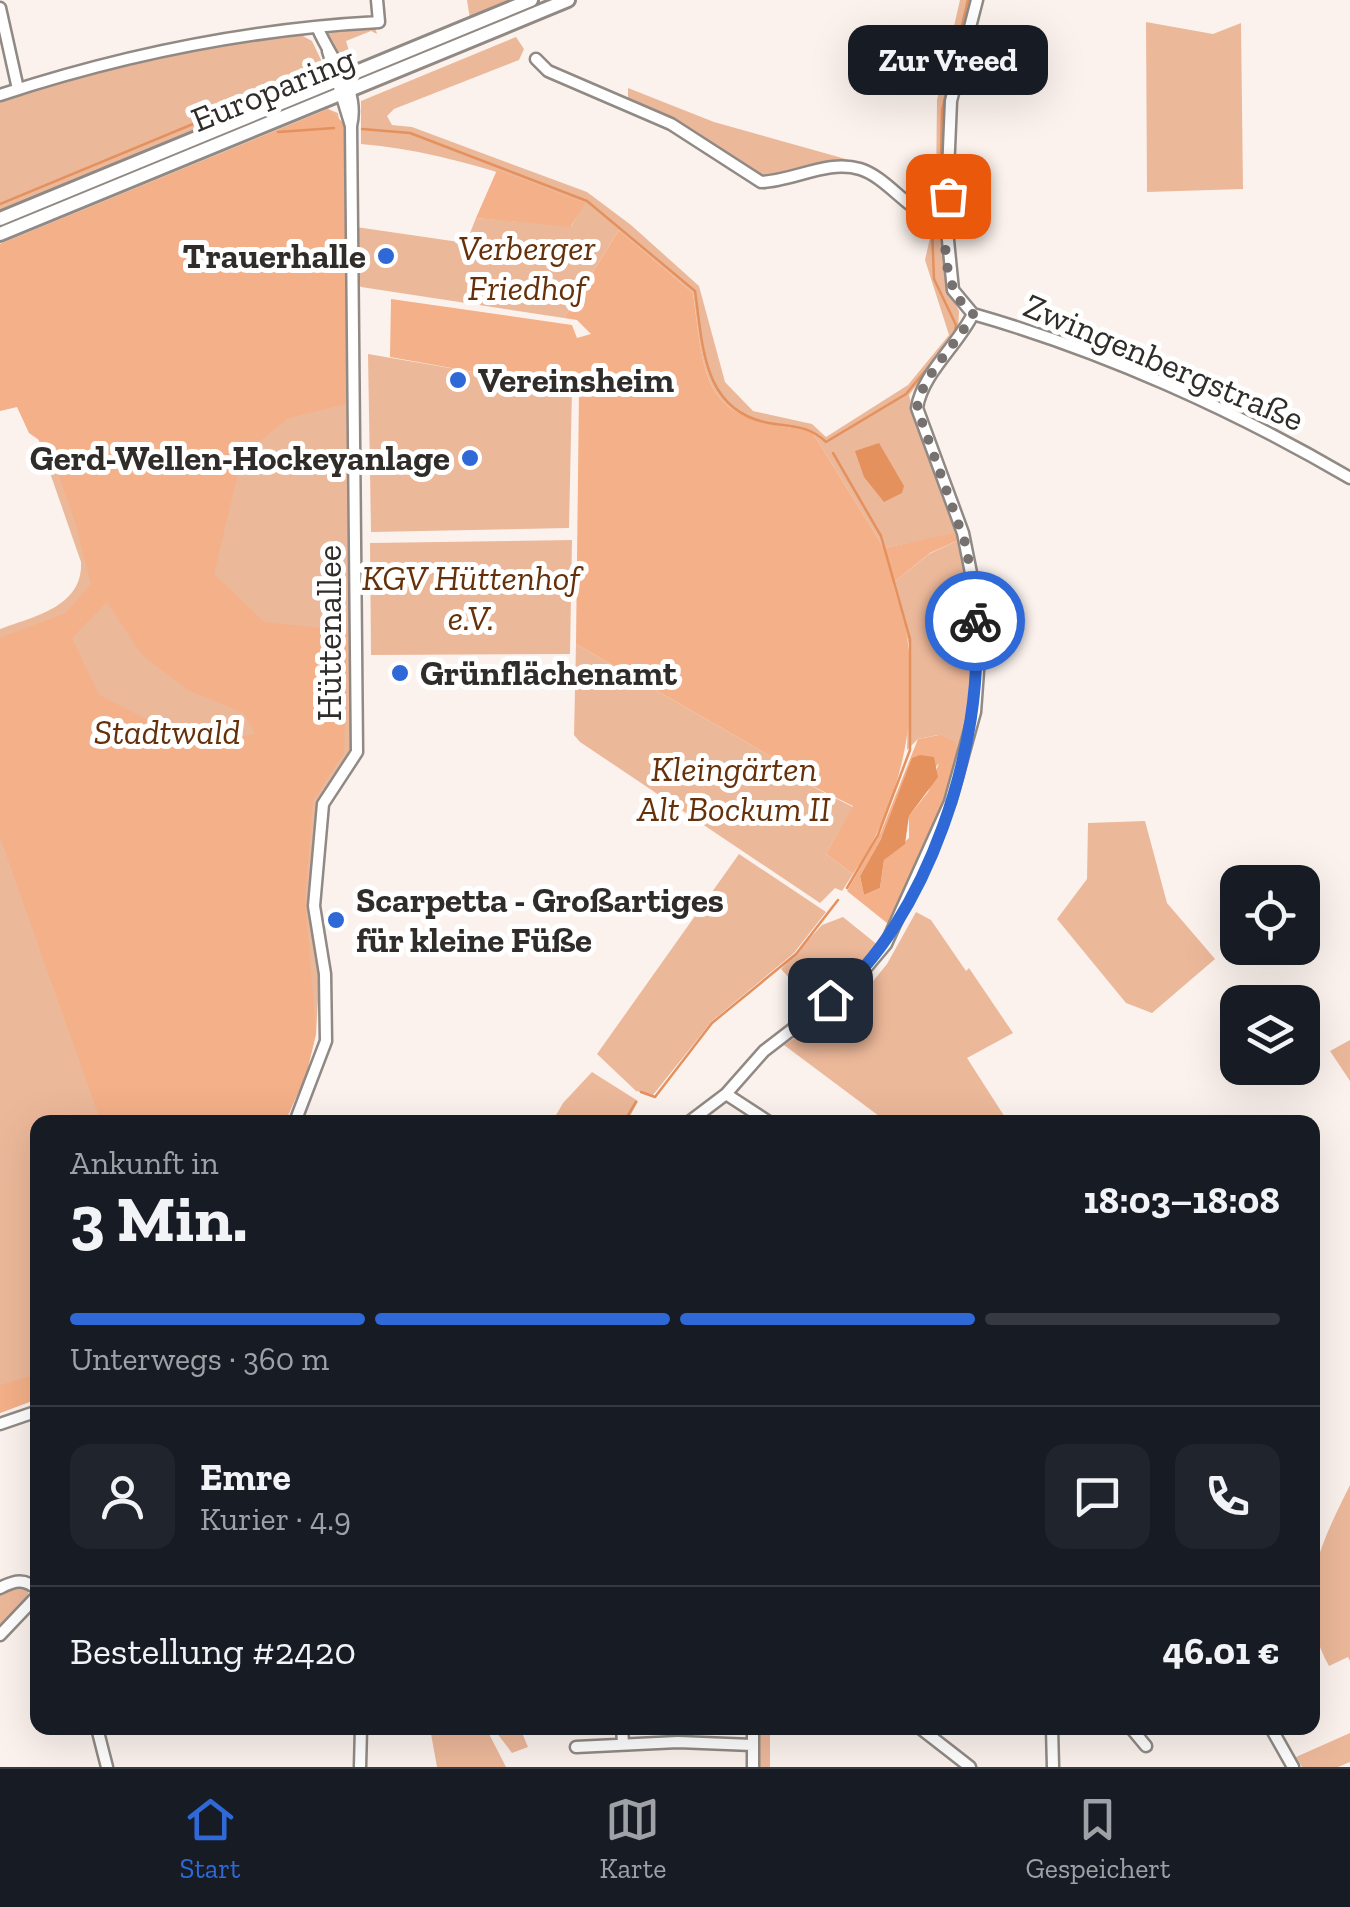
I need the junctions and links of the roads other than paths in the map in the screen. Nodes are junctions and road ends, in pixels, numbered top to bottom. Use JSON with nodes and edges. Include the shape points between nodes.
{"nodes":[{"id":1,"x":378,"y":0,"type":"edge"},
{"id":2,"x":531,"y":0,"type":"edge"},
{"id":3,"x":568,"y":0,"type":"edge"},
{"id":4,"x":977,"y":0,"type":"edge"},
{"id":5,"x":0,"y":8,"type":"edge"},
{"id":6,"x":318,"y":29,"type":"junction"},
{"id":7,"x":536,"y":59,"type":"dead end"},
{"id":8,"x":342,"y":86,"type":"junction"},
{"id":9,"x":18,"y":89,"type":"junction"},
{"id":10,"x":0,"y":95,"type":"edge"},
{"id":11,"x":0,"y":219,"type":"edge"},
{"id":12,"x":946,"y":220,"type":"junction"},
{"id":13,"x":0,"y":234,"type":"edge"},
{"id":14,"x":973,"y":314,"type":"junction"},
{"id":15,"x":1350,"y":478,"type":"edge"},
{"id":16,"x":726,"y":1094,"type":"junction"},
{"id":17,"x":298,"y":1115,"type":"edge"},
{"id":18,"x":698,"y":1115,"type":"edge"},
{"id":19,"x":758,"y":1115,"type":"edge"},
{"id":20,"x":30,"y":1414,"type":"edge"},
{"id":21,"x":0,"y":1424,"type":"edge"},
{"id":22,"x":30,"y":1582,"type":"edge"},
{"id":23,"x":0,"y":1588,"type":"edge"},
{"id":24,"x":30,"y":1601,"type":"edge"},
{"id":25,"x":0,"y":1635,"type":"edge"},
{"id":26,"x":98,"y":1735,"type":"edge"},
{"id":27,"x":361,"y":1735,"type":"edge"},
{"id":28,"x":622,"y":1735,"type":"edge"},
{"id":29,"x":753,"y":1735,"type":"edge"},
{"id":30,"x":929,"y":1735,"type":"edge"},
{"id":31,"x":1054,"y":1735,"type":"edge"},
{"id":32,"x":1136,"y":1735,"type":"edge"},
{"id":33,"x":1275,"y":1735,"type":"edge"},
{"id":34,"x":622,"y":1743,"type":"junction"},
{"id":35,"x":752,"y":1745,"type":"junction"},
{"id":36,"x":1146,"y":1746,"type":"dead end"},
{"id":37,"x":576,"y":1747,"type":"dead end"},
{"id":38,"x":107,"y":1767,"type":"edge"},
{"id":39,"x":360,"y":1767,"type":"edge"},
{"id":40,"x":753,"y":1767,"type":"edge"},
{"id":41,"x":970,"y":1767,"type":"edge"},
{"id":42,"x":1053,"y":1767,"type":"edge"},
{"id":43,"x":1293,"y":1767,"type":"edge"}],
"edges":[{"from":1,"to":6,"type":"street","via":[[379,22]]},
{"from":2,"to":8,"type":"main road","name":"Europaring"},
{"from":3,"to":8,"type":"main road","name":"Europaring"},
{"from":4,"to":12,"type":"street","name":"Zwingenbergstraße","via":[[951,101]]},
{"from":5,"to":9,"type":"street"},
{"from":6,"to":8,"type":"street"},
{"from":6,"to":9,"type":"street","via":[[217,38],[89,64]]},
{"from":7,"to":12,"type":"street","via":[[548,71],[671,124],[761,182],[832,166],[858,168],[922,212]]},
{"from":8,"to":11,"type":"main road","name":"Europaring"},
{"from":8,"to":13,"type":"main road","name":"Europaring"},
{"from":8,"to":17,"type":"street","name":"Hüttenallee","via":[[355,110],[357,752],[323,804],[314,906],[326,1041]]},
{"from":9,"to":10,"type":"street"},
{"from":12,"to":14,"type":"street","name":"Zwingenbergstraße","via":[[952,290]]},
{"from":14,"to":15,"type":"street","name":"Zwingenbergstraße","via":[[1148,378],[1278,436]]},
{"from":14,"to":16,"type":"street","via":[[917,408],[967,548],[974,601],[975,712],[950,802],[886,944],[855,981],[764,1051]]},
{"from":16,"to":18,"type":"street"},
{"from":16,"to":19,"type":"street"},
{"from":20,"to":21,"type":"street"},
{"from":22,"to":23,"type":"street"},
{"from":24,"to":25,"type":"street"},
{"from":26,"to":38,"type":"street"},
{"from":27,"to":39,"type":"street"},
{"from":28,"to":34,"type":"street"},
{"from":29,"to":35,"type":"street"},
{"from":30,"to":41,"type":"street"},
{"from":31,"to":42,"type":"street"},
{"from":32,"to":36,"type":"street"},
{"from":33,"to":43,"type":"street"},
{"from":34,"to":35,"type":"street"},
{"from":34,"to":37,"type":"street"},
{"from":35,"to":40,"type":"street"}]}
